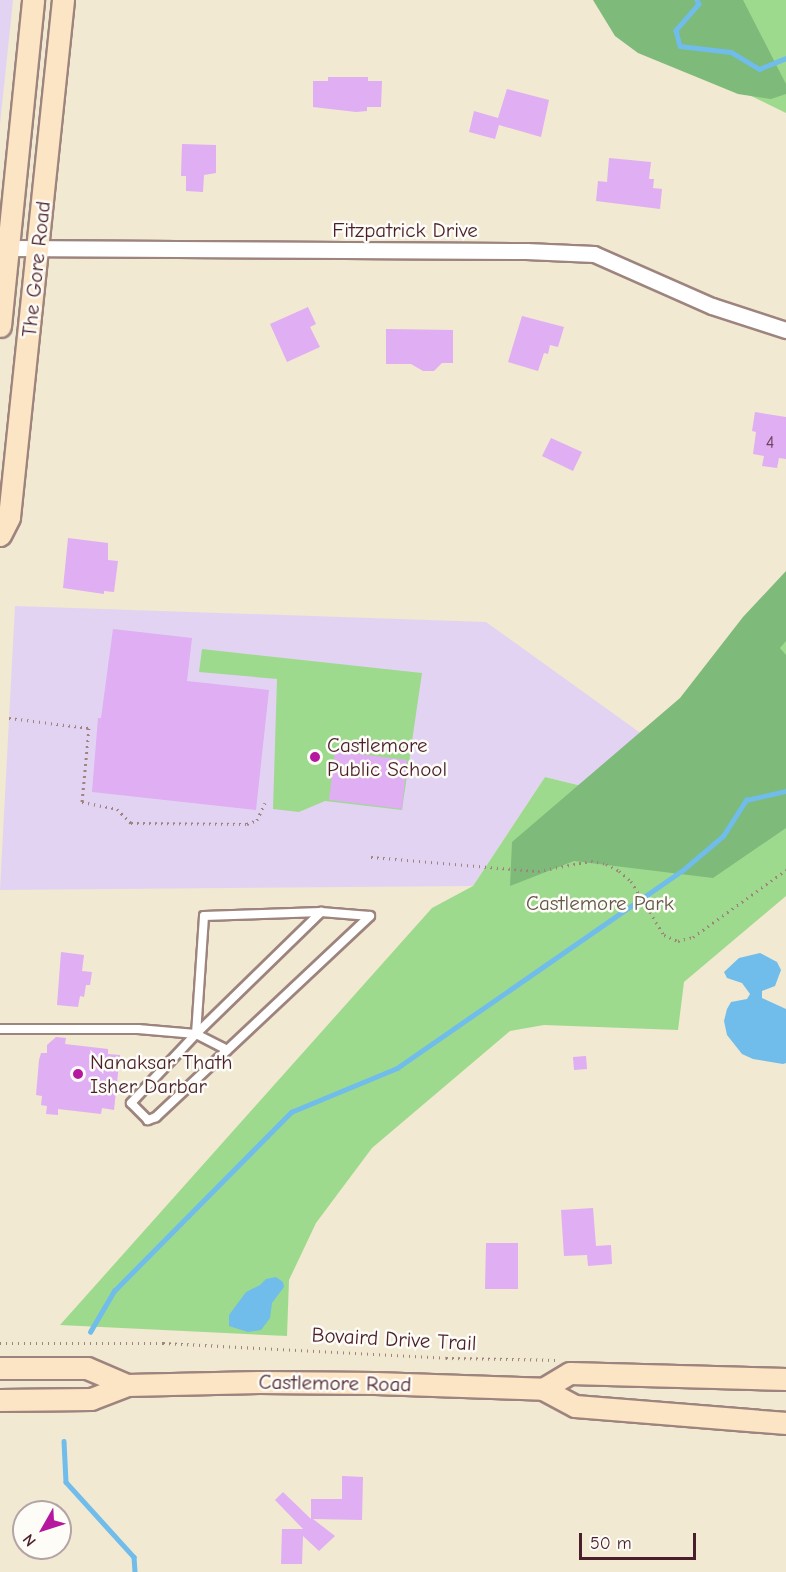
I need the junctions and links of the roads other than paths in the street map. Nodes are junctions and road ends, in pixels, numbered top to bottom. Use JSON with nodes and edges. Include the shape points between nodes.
{"nodes":[{"id":1,"x":33,"y":0,"type":"edge"},
{"id":2,"x":63,"y":0,"type":"edge"},
{"id":3,"x":9,"y":248,"type":"junction"},
{"id":4,"x":39,"y":248,"type":"junction"},
{"id":5,"x":0,"y":326,"type":"edge"},
{"id":6,"x":786,"y":330,"type":"edge"},
{"id":7,"x":0,"y":535,"type":"edge"},
{"id":8,"x":321,"y":912,"type":"junction"},
{"id":9,"x":0,"y":1029,"type":"edge"},
{"id":10,"x":196,"y":1034,"type":"junction"},
{"id":11,"x":226,"y":1050,"type":"junction"},
{"id":12,"x":0,"y":1368,"type":"edge"},
{"id":13,"x":786,"y":1378,"type":"edge"},
{"id":14,"x":127,"y":1385,"type":"junction"},
{"id":15,"x":543,"y":1389,"type":"junction"},
{"id":16,"x":0,"y":1400,"type":"edge"},
{"id":17,"x":786,"y":1423,"type":"edge"}],
"edges":[{"from":1,"to":3,"type":"main road","name":"The Gore Road"},
{"from":2,"to":4,"type":"main road","name":"The Gore Road"},
{"from":3,"to":4,"type":"street","name":"Fitzpatrick Drive"},
{"from":3,"to":5,"type":"main road","name":"The Gore Road"},
{"from":4,"to":6,"type":"street","name":"Fitzpatrick Drive","via":[[594,254],[712,306]]},
{"from":4,"to":7,"type":"main road","name":"The Gore Road","via":[[9,517]]},
{"from":8,"to":10,"type":"lane"},
{"from":8,"to":10,"type":"lane","via":[[204,916]]},
{"from":8,"to":11,"type":"lane","via":[[370,916]]},
{"from":9,"to":10,"type":"lane","via":[[138,1029]]},
{"from":10,"to":11,"type":"lane"},
{"from":10,"to":11,"type":"lane","via":[[131,1103],[148,1120],[156,1117]]},
{"from":12,"to":14,"type":"main road","name":"Castlemore Road","via":[[87,1368]]},
{"from":13,"to":15,"type":"main road","via":[[570,1373]]},
{"from":14,"to":15,"type":"main road","name":"Castlemore Road","via":[[279,1382]]},
{"from":14,"to":16,"type":"main road","name":"Castlemore Road","via":[[91,1400]]},
{"from":15,"to":17,"type":"main road","name":"Castlemore Road","via":[[575,1406]]}]}
